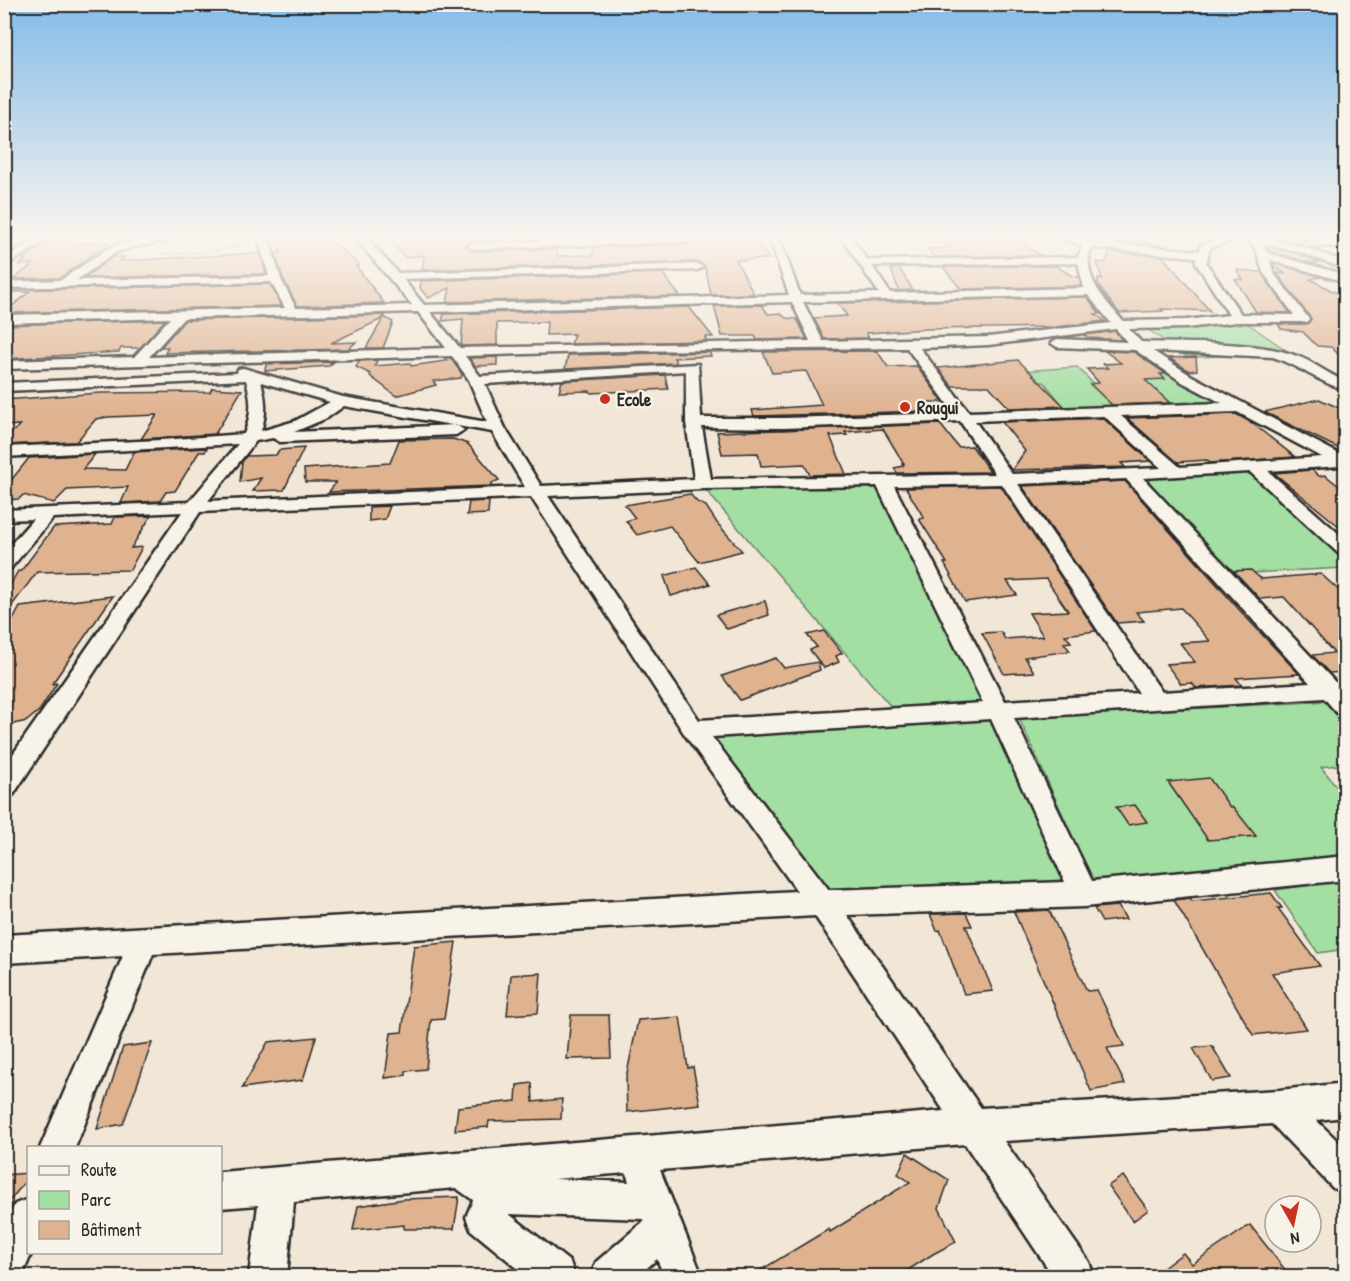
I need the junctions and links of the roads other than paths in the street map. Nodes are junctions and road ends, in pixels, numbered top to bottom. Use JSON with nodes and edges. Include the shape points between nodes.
{"nodes":[{"id":1,"x":284,"y":297,"type":"edge"},
{"id":2,"x":411,"y":297,"type":"edge"},
{"id":3,"x":491,"y":297,"type":"edge"},
{"id":4,"x":795,"y":297,"type":"joint"},
{"id":5,"x":805,"y":297,"type":"edge"},
{"id":6,"x":1096,"y":297,"type":"edge"},
{"id":7,"x":1223,"y":297,"type":"edge"},
{"id":8,"x":1286,"y":297,"type":"edge"},
{"id":9,"x":419,"y":308,"type":"junction"},
{"id":10,"x":292,"y":311,"type":"junction"},
{"id":11,"x":181,"y":314,"type":"junction"},
{"id":12,"x":1237,"y":318,"type":"junction"},
{"id":13,"x":4,"y":319,"type":"edge"},
{"id":14,"x":1121,"y":325,"type":"junction"},
{"id":15,"x":988,"y":341,"type":"junction"},
{"id":16,"x":818,"y":344,"type":"junction"},
{"id":17,"x":911,"y":344,"type":"junction"},
{"id":18,"x":1136,"y":345,"type":"junction"},
{"id":19,"x":457,"y":353,"type":"junction"},
{"id":20,"x":212,"y":360,"type":"junction"},
{"id":21,"x":138,"y":361,"type":"junction"},
{"id":22,"x":4,"y":365,"type":"edge"},
{"id":23,"x":252,"y":376,"type":"junction"},
{"id":24,"x":476,"y":380,"type":"junction"},
{"id":25,"x":1346,"y":386,"type":"edge"},
{"id":26,"x":4,"y":387,"type":"edge"},
{"id":27,"x":341,"y":401,"type":"junction"},
{"id":28,"x":1240,"y":407,"type":"junction"},
{"id":29,"x":1109,"y":412,"type":"junction"},
{"id":30,"x":965,"y":417,"type":"junction"},
{"id":31,"x":694,"y":422,"type":"junction"},
{"id":32,"x":497,"y":428,"type":"junction"},
{"id":33,"x":250,"y":439,"type":"junction"},
{"id":34,"x":4,"y":452,"type":"edge"},
{"id":35,"x":1343,"y":462,"type":"edge"},
{"id":36,"x":1255,"y":468,"type":"junction"},
{"id":37,"x":1176,"y":472,"type":"junction"},
{"id":38,"x":1130,"y":474,"type":"junction"},
{"id":39,"x":1007,"y":479,"type":"junction"},
{"id":40,"x":884,"y":483,"type":"junction"},
{"id":41,"x":703,"y":484,"type":"junction"},
{"id":42,"x":537,"y":493,"type":"junction"},
{"id":43,"x":194,"y":507,"type":"junction"},
{"id":44,"x":48,"y":513,"type":"junction"},
{"id":45,"x":4,"y":515,"type":"edge"},
{"id":46,"x":1346,"y":550,"type":"edge"},
{"id":47,"x":4,"y":564,"type":"edge"},
{"id":48,"x":1338,"y":689,"type":"edge"},
{"id":49,"x":1157,"y":702,"type":"junction"},
{"id":50,"x":1346,"y":708,"type":"edge"},
{"id":51,"x":999,"y":711,"type":"junction"},
{"id":52,"x":693,"y":729,"type":"junction"},
{"id":53,"x":11,"y":766,"type":"edge"},
{"id":54,"x":4,"y":788,"type":"edge"},
{"id":55,"x":1346,"y":868,"type":"edge"},
{"id":56,"x":1084,"y":894,"type":"junction"},
{"id":57,"x":822,"y":903,"type":"junction"},
{"id":58,"x":143,"y":943,"type":"junction"},
{"id":59,"x":4,"y":949,"type":"edge"},
{"id":60,"x":1346,"y":1100,"type":"edge"},
{"id":61,"x":1280,"y":1107,"type":"junction"},
{"id":62,"x":972,"y":1126,"type":"junction"},
{"id":63,"x":58,"y":1146,"type":"edge"},
{"id":64,"x":636,"y":1154,"type":"junction"},
{"id":65,"x":459,"y":1169,"type":"junction"},
{"id":66,"x":1346,"y":1174,"type":"edge"},
{"id":67,"x":278,"y":1185,"type":"junction"},
{"id":68,"x":222,"y":1190,"type":"edge"},
{"id":69,"x":496,"y":1195,"type":"junction"},
{"id":70,"x":659,"y":1215,"type":"junction"},
{"id":71,"x":27,"y":1219,"type":"edge"},
{"id":72,"x":4,"y":1274,"type":"edge"},
{"id":73,"x":268,"y":1276,"type":"edge"},
{"id":74,"x":556,"y":1276,"type":"edge"},
{"id":75,"x":610,"y":1276,"type":"edge"},
{"id":76,"x":683,"y":1276,"type":"edge"},
{"id":77,"x":1076,"y":1276,"type":"edge"}],
"edges":[{"from":1,"to":10,"type":"street"},
{"from":2,"to":9,"type":"street"},
{"from":3,"to":9,"type":"street"},
{"from":4,"to":5,"type":"street"},
{"from":4,"to":16,"type":"street"},
{"from":6,"to":14,"type":"street"},
{"from":7,"to":12,"type":"street"},
{"from":8,"to":12,"type":"street","via":[[1303,319]]},
{"from":9,"to":10,"type":"street"},
{"from":9,"to":19,"type":"street"},
{"from":10,"to":11,"type":"street"},
{"from":11,"to":13,"type":"street"},
{"from":11,"to":21,"type":"street"},
{"from":12,"to":14,"type":"street"},
{"from":14,"to":15,"type":"street"},
{"from":14,"to":18,"type":"street"},
{"from":15,"to":17,"type":"street"},
{"from":15,"to":18,"type":"street"},
{"from":16,"to":17,"type":"street"},
{"from":16,"to":19,"type":"street"},
{"from":17,"to":30,"type":"street"},
{"from":18,"to":25,"type":"street","via":[[1281,354]]},
{"from":18,"to":28,"type":"street","via":[[1187,379]]},
{"from":19,"to":20,"type":"street"},
{"from":19,"to":24,"type":"street"},
{"from":20,"to":21,"type":"street"},
{"from":20,"to":23,"type":"street"},
{"from":21,"to":22,"type":"street"},
{"from":23,"to":26,"type":"street"},
{"from":23,"to":27,"type":"street"},
{"from":23,"to":33,"type":"street","via":[[259,399],[258,418]]},
{"from":24,"to":31,"type":"street","via":[[693,367]]},
{"from":24,"to":32,"type":"street"},
{"from":27,"to":32,"type":"street"},
{"from":27,"to":33,"type":"street","via":[[324,414]]},
{"from":28,"to":29,"type":"street"},
{"from":28,"to":35,"type":"street"},
{"from":29,"to":30,"type":"street"},
{"from":29,"to":37,"type":"street"},
{"from":30,"to":31,"type":"street"},
{"from":30,"to":39,"type":"street"},
{"from":31,"to":41,"type":"street"},
{"from":32,"to":33,"type":"street"},
{"from":32,"to":42,"type":"street"},
{"from":33,"to":34,"type":"street"},
{"from":33,"to":43,"type":"street"},
{"from":35,"to":36,"type":"street"},
{"from":36,"to":37,"type":"street"},
{"from":36,"to":46,"type":"street"},
{"from":37,"to":38,"type":"street"},
{"from":38,"to":39,"type":"street"},
{"from":38,"to":48,"type":"street"},
{"from":39,"to":40,"type":"street"},
{"from":39,"to":49,"type":"street"},
{"from":40,"to":41,"type":"street"},
{"from":40,"to":51,"type":"street"},
{"from":41,"to":42,"type":"street"},
{"from":42,"to":43,"type":"street"},
{"from":42,"to":52,"type":"street"},
{"from":43,"to":44,"type":"street"},
{"from":43,"to":53,"type":"street"},
{"from":44,"to":45,"type":"street"},
{"from":44,"to":47,"type":"street"},
{"from":48,"to":49,"type":"street"},
{"from":48,"to":50,"type":"street"},
{"from":49,"to":51,"type":"street"},
{"from":51,"to":52,"type":"street"},
{"from":51,"to":56,"type":"street"},
{"from":52,"to":57,"type":"street"},
{"from":53,"to":54,"type":"street"},
{"from":55,"to":56,"type":"street"},
{"from":56,"to":57,"type":"street"},
{"from":57,"to":58,"type":"street"},
{"from":57,"to":62,"type":"street"},
{"from":58,"to":59,"type":"street"},
{"from":58,"to":63,"type":"street"},
{"from":60,"to":61,"type":"street"},
{"from":61,"to":62,"type":"street"},
{"from":61,"to":66,"type":"street"},
{"from":62,"to":64,"type":"street"},
{"from":62,"to":77,"type":"street"},
{"from":64,"to":65,"type":"street"},
{"from":64,"to":70,"type":"street"},
{"from":65,"to":67,"type":"street"},
{"from":65,"to":69,"type":"street"},
{"from":67,"to":68,"type":"street"},
{"from":67,"to":73,"type":"street"},
{"from":69,"to":70,"type":"street"},
{"from":69,"to":74,"type":"street","via":[[484,1217]]},
{"from":70,"to":75,"type":"street"},
{"from":70,"to":76,"type":"street"},
{"from":71,"to":72,"type":"street"}]}
